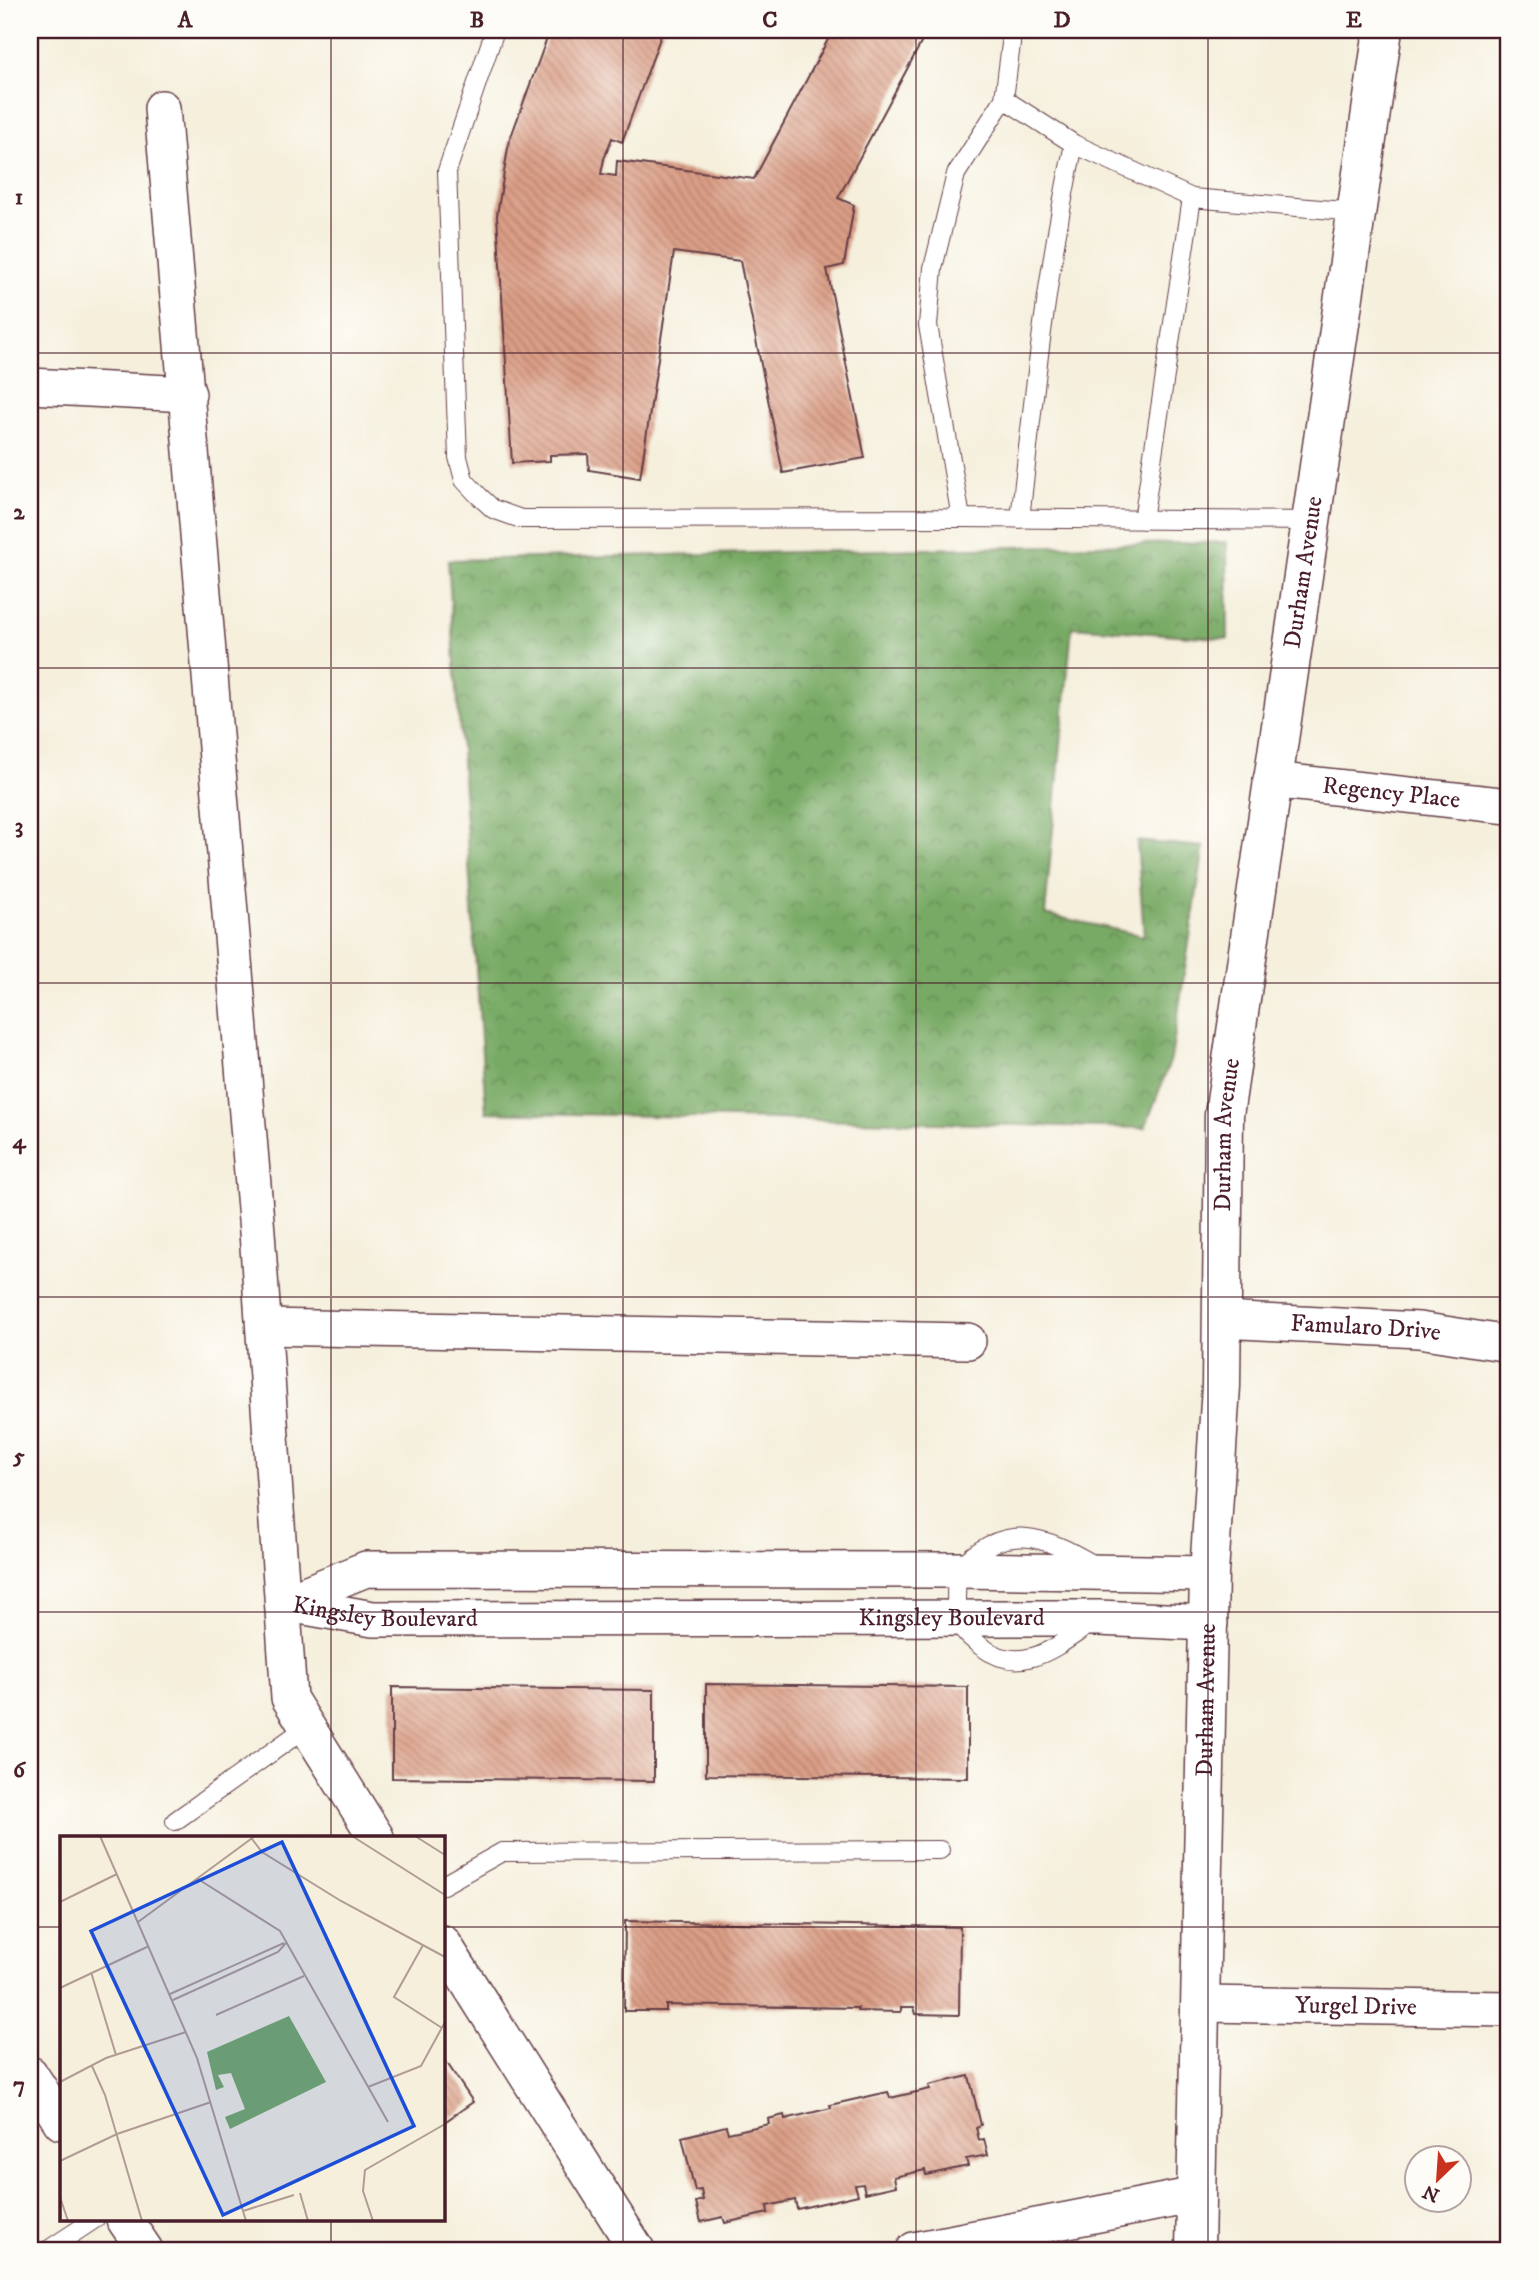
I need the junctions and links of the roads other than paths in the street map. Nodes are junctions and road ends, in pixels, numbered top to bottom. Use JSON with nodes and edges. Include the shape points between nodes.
{"nodes":[{"id":1,"x":495,"y":30,"type":"edge"},
{"id":2,"x":1010,"y":30,"type":"edge"},
{"id":3,"x":1383,"y":30,"type":"edge"},
{"id":4,"x":1004,"y":99,"type":"junction"},
{"id":5,"x":162,"y":108,"type":"dead end"},
{"id":6,"x":1074,"y":144,"type":"junction"},
{"id":7,"x":1192,"y":198,"type":"junction"},
{"id":8,"x":1356,"y":212,"type":"junction"},
{"id":9,"x":30,"y":386,"type":"edge"},
{"id":10,"x":188,"y":394,"type":"junction"},
{"id":11,"x":961,"y":518,"type":"junction"},
{"id":12,"x":1020,"y":519,"type":"junction"},
{"id":13,"x":1143,"y":520,"type":"junction"},
{"id":14,"x":1310,"y":521,"type":"junction"},
{"id":15,"x":1271,"y":780,"type":"junction"},
{"id":16,"x":1509,"y":806,"type":"edge"},
{"id":17,"x":1222,"y":1320,"type":"junction"},
{"id":18,"x":264,"y":1327,"type":"junction"},
{"id":19,"x":968,"y":1342,"type":"dead end"},
{"id":20,"x":1509,"y":1344,"type":"edge"},
{"id":21,"x":957,"y":1570,"type":"junction"},
{"id":22,"x":1209,"y":1574,"type":"junction"},
{"id":23,"x":283,"y":1603,"type":"junction"},
{"id":24,"x":958,"y":1618,"type":"junction"},
{"id":25,"x":1209,"y":1623,"type":"junction"},
{"id":26,"x":307,"y":1727,"type":"junction"},
{"id":27,"x":176,"y":1821,"type":"dead end"},
{"id":28,"x":375,"y":1836,"type":"edge"},
{"id":29,"x":940,"y":1850,"type":"dead end"},
{"id":30,"x":444,"y":1884,"type":"edge"},
{"id":31,"x":444,"y":1945,"type":"edge"},
{"id":32,"x":1202,"y":2004,"type":"junction"},
{"id":33,"x":1509,"y":2009,"type":"edge"},
{"id":34,"x":30,"y":2074,"type":"edge"},
{"id":35,"x":60,"y":2120,"type":"edge"},
{"id":36,"x":1196,"y":2195,"type":"junction"},
{"id":37,"x":93,"y":2220,"type":"edge"},
{"id":38,"x":125,"y":2220,"type":"edge"},
{"id":39,"x":48,"y":2250,"type":"edge"},
{"id":40,"x":145,"y":2250,"type":"edge"},
{"id":41,"x":637,"y":2250,"type":"edge"},
{"id":42,"x":914,"y":2250,"type":"edge"},
{"id":43,"x":1195,"y":2250,"type":"edge"}],
"edges":[{"from":1,"to":11,"type":"lane","via":[[447,171],[458,457],[464,480],[478,495],[493,509],[521,519]]},
{"from":2,"to":4,"type":"lane"},
{"from":3,"to":8,"type":"main road","name":"Durham Avenue"},
{"from":4,"to":6,"type":"lane"},
{"from":4,"to":11,"type":"lane","via":[[956,174],[933,268],[928,325]]},
{"from":5,"to":10,"type":"street"},
{"from":6,"to":7,"type":"lane"},
{"from":6,"to":12,"type":"lane","via":[[1059,213]]},
{"from":7,"to":8,"type":"lane"},
{"from":7,"to":13,"type":"lane"},
{"from":8,"to":14,"type":"main road","name":"Durham Avenue"},
{"from":9,"to":10,"type":"street"},
{"from":10,"to":18,"type":"street"},
{"from":11,"to":12,"type":"lane"},
{"from":12,"to":13,"type":"lane"},
{"from":13,"to":14,"type":"lane"},
{"from":14,"to":15,"type":"main road","name":"Durham Avenue"},
{"from":15,"to":16,"type":"street","name":"Regency Place"},
{"from":15,"to":17,"type":"main road","name":"Durham Avenue","via":[[1224,1115]]},
{"from":17,"to":20,"type":"street","name":"Famularo Drive","via":[[1419,1330]]},
{"from":17,"to":22,"type":"main road","name":"Durham Avenue"},
{"from":18,"to":19,"type":"street"},
{"from":18,"to":23,"type":"street"},
{"from":21,"to":22,"type":"street","name":"Kingsley Boulevard"},
{"from":21,"to":23,"type":"street","name":"Kingsley Boulevard","via":[[366,1569]]},
{"from":21,"to":24,"type":"lane"},
{"from":22,"to":25,"type":"main road","name":"Durham Avenue"},
{"from":23,"to":24,"type":"street","name":"Kingsley Boulevard","via":[[373,1619]]},
{"from":23,"to":26,"type":"street","via":[[289,1698]]},
{"from":24,"to":25,"type":"street","name":"Kingsley Boulevard"},
{"from":25,"to":32,"type":"main road","name":"Durham Avenue"},
{"from":26,"to":27,"type":"lane"},
{"from":26,"to":28,"type":"street"},
{"from":29,"to":30,"type":"lane","via":[[502,1852]]},
{"from":31,"to":41,"type":"street"},
{"from":32,"to":33,"type":"street","name":"Yurgel Drive"},
{"from":32,"to":36,"type":"main road","name":"Durham Avenue"},
{"from":34,"to":35,"type":"street"},
{"from":36,"to":42,"type":"street"},
{"from":36,"to":43,"type":"main road","name":"Durham Avenue"},
{"from":37,"to":39,"type":"lane"},
{"from":38,"to":40,"type":"street"}]}
